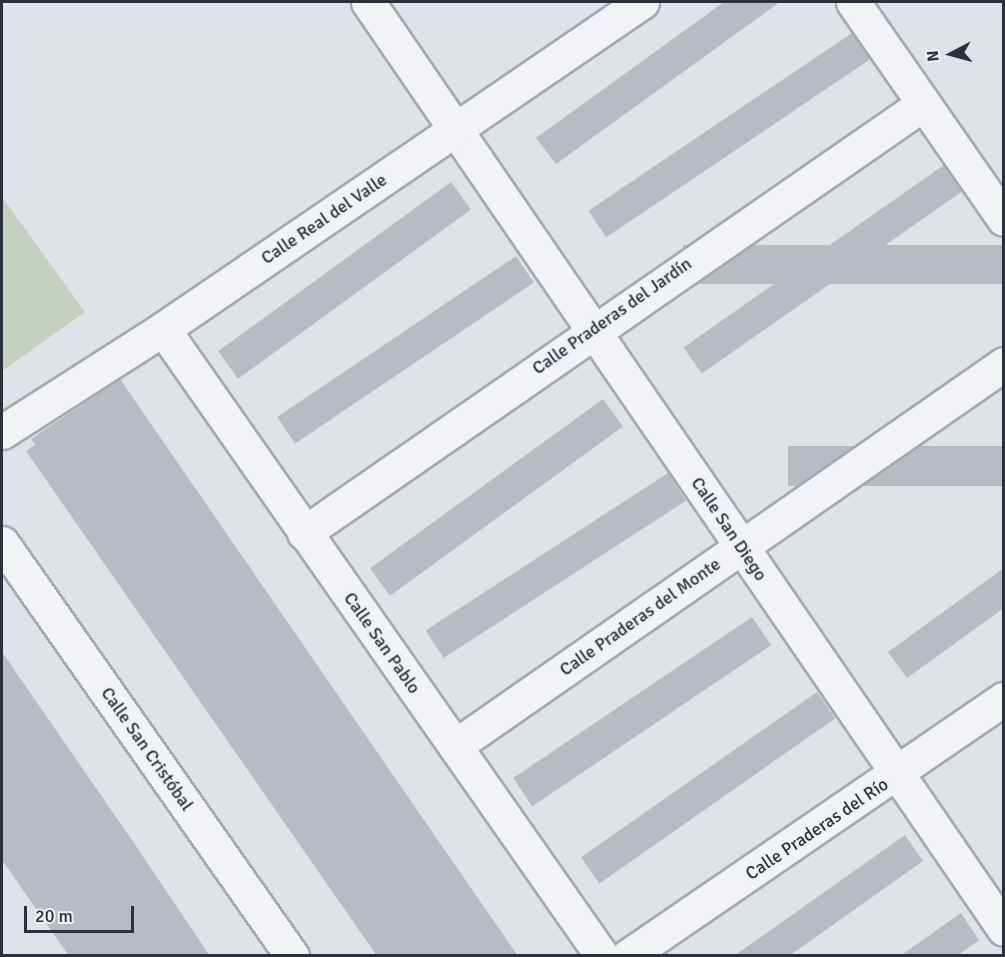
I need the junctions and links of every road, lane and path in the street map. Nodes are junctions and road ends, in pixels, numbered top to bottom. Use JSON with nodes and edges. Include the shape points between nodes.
{"nodes":[{"id":1,"x":368,"y":2,"type":"edge"},
{"id":2,"x":642,"y":2,"type":"edge"},
{"id":3,"x":853,"y":2,"type":"edge"},
{"id":4,"x":923,"y":104,"type":"junction"},
{"id":5,"x":455,"y":129,"type":"junction"},
{"id":6,"x":1004,"y":219,"type":"edge"},
{"id":7,"x":163,"y":329,"type":"junction"},
{"id":8,"x":592,"y":330,"type":"junction"},
{"id":9,"x":1004,"y":364,"type":"edge"},
{"id":10,"x":2,"y":432,"type":"edge"},
{"id":11,"x":304,"y":532,"type":"junction"},
{"id":12,"x":2,"y":543,"type":"edge"},
{"id":13,"x":741,"y":546,"type":"junction"},
{"id":14,"x":1004,"y":699,"type":"edge"},
{"id":15,"x":454,"y":746,"type":"junction"},
{"id":16,"x":896,"y":776,"type":"junction"},
{"id":17,"x":1004,"y":929,"type":"edge"},
{"id":18,"x":292,"y":956,"type":"edge"},
{"id":19,"x":602,"y":956,"type":"edge"},
{"id":20,"x":628,"y":956,"type":"edge"}],
"edges":[{"from":1,"to":5,"type":"street","name":"Calle San Diego"},
{"from":2,"to":5,"type":"street","name":"Calle Real del Valle"},
{"from":3,"to":4,"type":"street"},
{"from":4,"to":6,"type":"street"},
{"from":4,"to":8,"type":"street","name":"Calle Praderas del Jardín"},
{"from":5,"to":7,"type":"street","name":"Calle Real del Valle"},
{"from":5,"to":8,"type":"street","name":"Calle San Diego"},
{"from":7,"to":10,"type":"street","name":"Calle Real del Valle"},
{"from":7,"to":11,"type":"street","name":"Calle San Pablo"},
{"from":8,"to":11,"type":"street","name":"Calle Praderas del Jardín"},
{"from":8,"to":13,"type":"street","name":"Calle San Diego"},
{"from":9,"to":13,"type":"street","name":"Calle Praderas del Monte"},
{"from":11,"to":15,"type":"street","name":"Calle San Pablo"},
{"from":12,"to":18,"type":"street","name":"Calle San Cristóbal"},
{"from":13,"to":15,"type":"street","name":"Calle Praderas del Monte"},
{"from":13,"to":16,"type":"street","name":"Calle San Diego"},
{"from":14,"to":16,"type":"street","name":"Calle Praderas del Río"},
{"from":15,"to":19,"type":"street","name":"Calle San Pablo"},
{"from":16,"to":17,"type":"street","name":"Calle San Diego"},
{"from":16,"to":20,"type":"street","name":"Calle Praderas del Río"}]}
